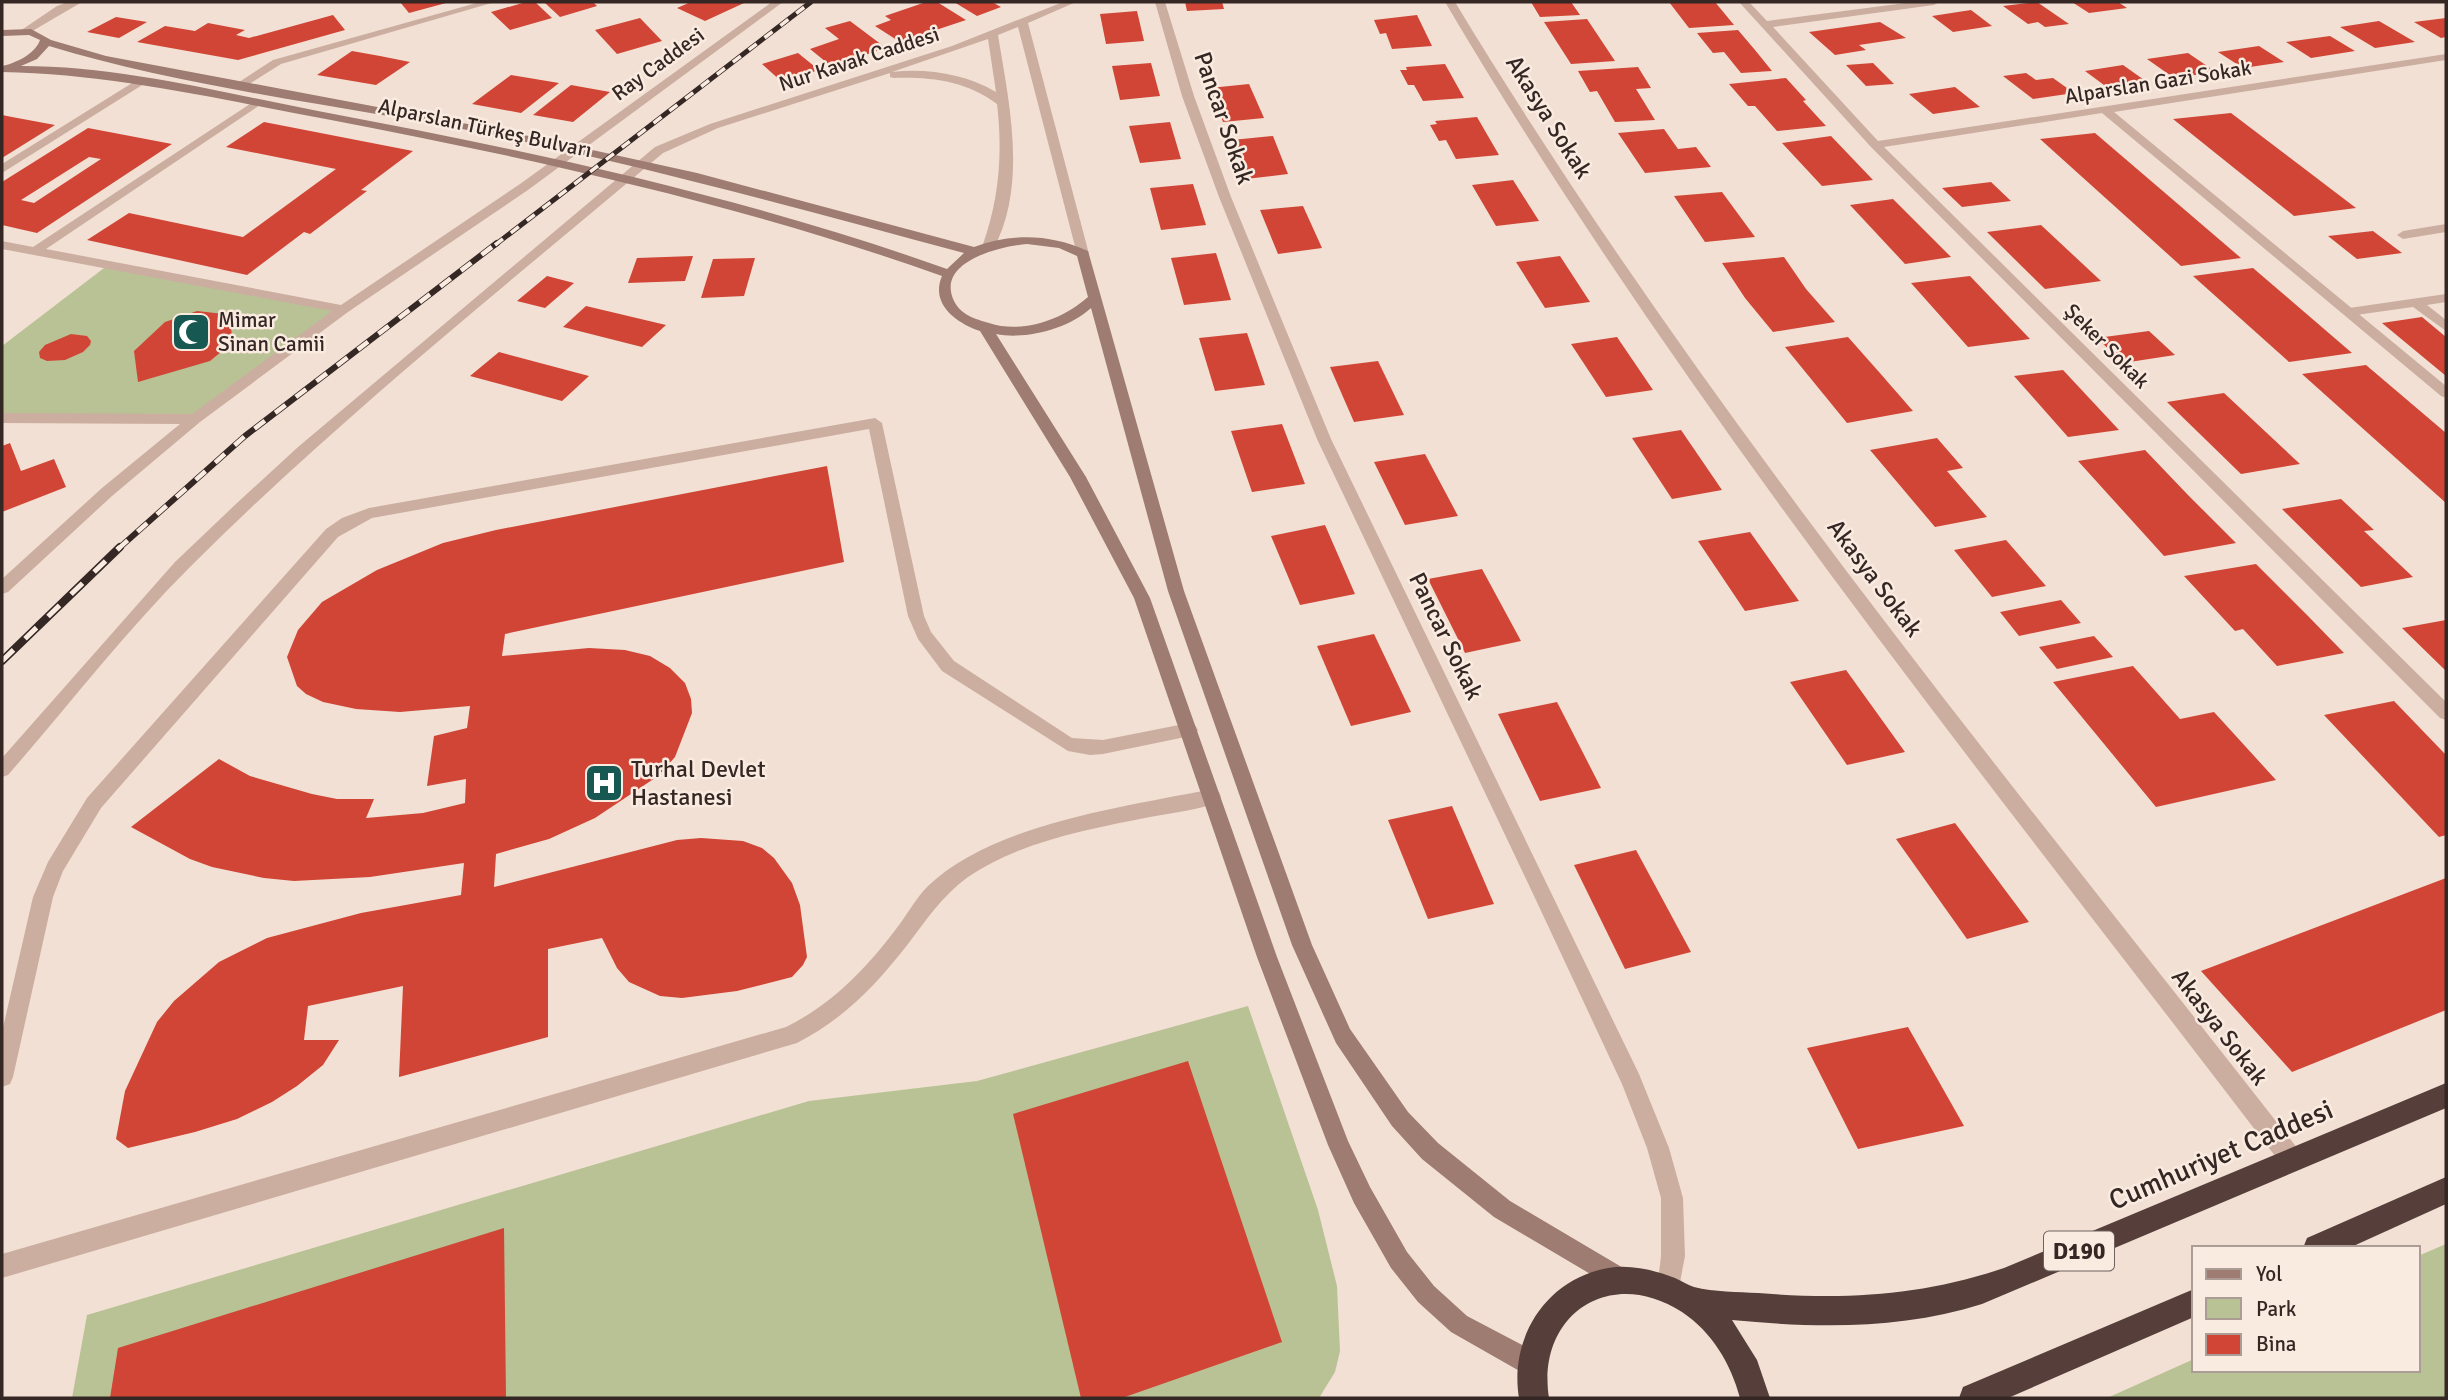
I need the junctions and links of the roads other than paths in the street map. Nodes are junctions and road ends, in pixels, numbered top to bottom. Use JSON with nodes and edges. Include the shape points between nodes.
{"nodes":[{"id":1,"x":77,"y":2,"type":"edge"},
{"id":2,"x":490,"y":2,"type":"edge"},
{"id":3,"x":778,"y":2,"type":"edge"},
{"id":4,"x":1071,"y":2,"type":"edge"},
{"id":5,"x":1160,"y":2,"type":"edge"},
{"id":6,"x":1450,"y":2,"type":"edge"},
{"id":7,"x":1744,"y":2,"type":"edge"},
{"id":8,"x":1934,"y":2,"type":"edge"},
{"id":9,"x":62,"y":5,"type":"edge"},
{"id":10,"x":1022,"y":22,"type":"junction"},
{"id":11,"x":1763,"y":25,"type":"junction"},
{"id":12,"x":25,"y":31,"type":"junction"},
{"id":13,"x":2,"y":33,"type":"edge"},
{"id":14,"x":993,"y":34,"type":"junction"},
{"id":15,"x":47,"y":42,"type":"junction"},
{"id":16,"x":2446,"y":57,"type":"edge"},
{"id":17,"x":2,"y":68,"type":"edge"},
{"id":18,"x":863,"y":80,"type":"junction"},
{"id":19,"x":141,"y":82,"type":"junction"},
{"id":20,"x":239,"y":86,"type":"junction"},
{"id":21,"x":256,"y":103,"type":"junction"},
{"id":22,"x":1003,"y":103,"type":"junction"},
{"id":23,"x":2104,"y":109,"type":"junction"},
{"id":24,"x":1875,"y":145,"type":"junction"},
{"id":25,"x":2,"y":170,"type":"edge"},
{"id":26,"x":624,"y":177,"type":"junction"},
{"id":27,"x":2446,"y":228,"type":"edge"},
{"id":28,"x":2403,"y":235,"type":"dead end"},
{"id":29,"x":2,"y":245,"type":"edge"},
{"id":30,"x":982,"y":249,"type":"junction"},
{"id":31,"x":35,"y":251,"type":"junction"},
{"id":32,"x":1083,"y":254,"type":"junction"},
{"id":33,"x":949,"y":274,"type":"junction"},
{"id":34,"x":1095,"y":298,"type":"junction"},
{"id":35,"x":2446,"y":298,"type":"edge"},
{"id":36,"x":2415,"y":302,"type":"junction"},
{"id":37,"x":343,"y":309,"type":"junction"},
{"id":38,"x":2349,"y":312,"type":"junction"},
{"id":39,"x":984,"y":326,"type":"junction"},
{"id":40,"x":2446,"y":327,"type":"edge"},
{"id":41,"x":2446,"y":393,"type":"edge"},
{"id":42,"x":2,"y":418,"type":"edge"},
{"id":43,"x":195,"y":419,"type":"junction"},
{"id":44,"x":2,"y":588,"type":"edge"},
{"id":45,"x":2446,"y":713,"type":"edge"},
{"id":46,"x":1189,"y":730,"type":"junction"},
{"id":47,"x":2,"y":770,"type":"edge"},
{"id":48,"x":1212,"y":797,"type":"junction"},
{"id":49,"x":2,"y":1077,"type":"edge"},
{"id":50,"x":2446,"y":1095,"type":"edge"},
{"id":51,"x":2292,"y":1161,"type":"junction"},
{"id":52,"x":2446,"y":1190,"type":"edge"},
{"id":53,"x":2321,"y":1246,"type":"edge"},
{"id":54,"x":2,"y":1266,"type":"edge"},
{"id":55,"x":1622,"y":1280,"type":"junction"},
{"id":56,"x":1680,"y":1296,"type":"junction"},
{"id":57,"x":2192,"y":1304,"type":"edge"},
{"id":58,"x":1532,"y":1364,"type":"junction"},
{"id":59,"x":1534,"y":1398,"type":"edge"},
{"id":60,"x":1755,"y":1398,"type":"edge"},
{"id":61,"x":1974,"y":1398,"type":"edge"}],
"edges":[{"from":1,"to":9,"type":"street"},
{"from":2,"to":20,"type":"street","via":[[277,62]]},
{"from":3,"to":37,"type":"street","name":"Ray Caddesi","via":[[524,187]]},
{"from":4,"to":10,"type":"street","name":"Nur Kavak Caddesi"},
{"from":5,"to":56,"type":"street","name":"Pancar Sokak","via":[[1225,197],[1324,439],[1545,898],[1658,1148],[1672,1198],[1673,1256]]},
{"from":6,"to":51,"type":"street","name":"Akasya Sokak","via":[[1563,186],[1797,516]]},
{"from":7,"to":11,"type":"street","name":"Şeker Sokak"},
{"from":8,"to":11,"type":"street"},
{"from":9,"to":12,"type":"street"},
{"from":10,"to":14,"type":"street","name":"Nur Kavak Caddesi"},
{"from":10,"to":32,"type":"street"},
{"from":11,"to":24,"type":"street","name":"Şeker Sokak"},
{"from":12,"to":13,"type":"street"},
{"from":12,"to":15,"type":"street","name":"Alparslan Türkeş Bulvarı","via":[[41,35]]},
{"from":14,"to":18,"type":"street","name":"Nur Kavak Caddesi"},
{"from":14,"to":22,"type":"street"},
{"from":15,"to":17,"type":"street","via":[[35,55]]},
{"from":15,"to":20,"type":"street","name":"Alparslan Türkeş Bulvarı","via":[[134,66]]},
{"from":16,"to":23,"type":"street","name":"Alparslan Gazi Sokak"},
{"from":17,"to":19,"type":"street","name":"Alparslan Türkeş Bulvarı"},
{"from":18,"to":22,"type":"street","via":[[910,74],[956,79],[992,93]]},
{"from":18,"to":26,"type":"street","name":"Nur Kavak Caddesi","via":[[714,125],[659,150]]},
{"from":19,"to":21,"type":"street","name":"Alparslan Türkeş Bulvarı"},
{"from":19,"to":25,"type":"street"},
{"from":20,"to":30,"type":"street","name":"Alparslan Türkeş Bulvarı","via":[[515,136]]},
{"from":21,"to":26,"type":"street","name":"Alparslan Türkeş Bulvarı","via":[[499,148]]},
{"from":21,"to":31,"type":"street"},
{"from":22,"to":30,"type":"street","via":[[1006,181],[999,220]]},
{"from":23,"to":24,"type":"street","name":"Alparslan Gazi Sokak"},
{"from":23,"to":38,"type":"street"},
{"from":24,"to":45,"type":"street","name":"Şeker Sokak"},
{"from":26,"to":33,"type":"street","name":"Alparslan Türkeş Bulvarı","via":[[811,226]]},
{"from":26,"to":47,"type":"street","name":"Nur Kavak Caddesi","via":[[242,507],[181,566]]},
{"from":27,"to":28,"type":"street"},
{"from":29,"to":31,"type":"street"},
{"from":30,"to":32,"type":"street","via":[[1040,240]]},
{"from":30,"to":33,"type":"street"},
{"from":31,"to":37,"type":"street"},
{"from":32,"to":34,"type":"street"},
{"from":33,"to":39,"type":"street","via":[[944,292],[952,309]]},
{"from":34,"to":39,"type":"street","via":[[1069,319],[1041,328],[1012,331]]},
{"from":34,"to":55,"type":"street","via":[[1176,591],[1302,945],[1343,1036],[1400,1119],[1430,1151],[1502,1209]]},
{"from":35,"to":36,"type":"street"},
{"from":36,"to":38,"type":"street"},
{"from":36,"to":40,"type":"street"},
{"from":37,"to":43,"type":"street","name":"Ray Caddesi"},
{"from":38,"to":41,"type":"street"},
{"from":39,"to":46,"type":"street","via":[[1078,477],[1142,598]]},
{"from":42,"to":43,"type":"street"},
{"from":43,"to":44,"type":"street","name":"Ray Caddesi"},
{"from":46,"to":48,"type":"street"},
{"from":46,"to":49,"type":"street","via":[[1103,747],[1068,744],[948,666],[924,635],[916,616],[875,422],[369,513],[332,533],[79,825],[43,897]]},
{"from":48,"to":54,"type":"street","via":[[1101,820],[1007,848],[974,864],[935,892],[838,1009],[790,1036]]},
{"from":48,"to":58,"type":"street","via":[[1301,1049],[1339,1145],[1382,1232],[1426,1294],[1459,1324]]},
{"from":50,"to":51,"type":"highway","name":"Cumhuriyet Caddesi","number":"D190"},
{"from":51,"to":56,"type":"highway","name":"Cumhuriyet Caddesi","number":"D190","via":[[2005,1282],[1943,1301],[1893,1309],[1784,1311]]},
{"from":52,"to":53,"type":"highway"},
{"from":55,"to":56,"type":"highway","name":"Cumhuriyet Caddesi","via":[[1646,1282]]},
{"from":55,"to":58,"type":"highway","name":"Cumhuriyet Caddesi","via":[[1580,1290],[1562,1303],[1537,1341]]},
{"from":56,"to":60,"type":"highway","name":"Cumhuriyet Caddesi","via":[[1711,1317],[1728,1337]]},
{"from":57,"to":61,"type":"highway"},
{"from":58,"to":59,"type":"highway","name":"Cumhuriyet Caddesi"}]}
